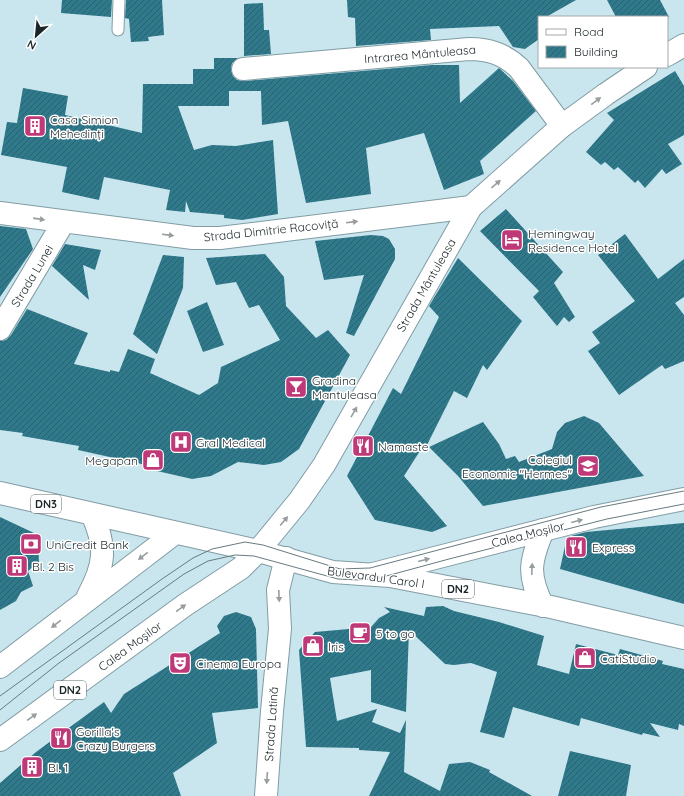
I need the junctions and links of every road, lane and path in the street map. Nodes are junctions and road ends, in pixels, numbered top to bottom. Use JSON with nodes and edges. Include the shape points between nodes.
{"nodes":[{"id":1,"x":120,"y":0,"type":"edge"},
{"id":2,"x":118,"y":30,"type":"dead end"},
{"id":3,"x":684,"y":45,"type":"edge"},
{"id":4,"x":668,"y":53,"type":"edge"},
{"id":5,"x":645,"y":68,"type":"edge"},
{"id":6,"x":243,"y":69,"type":"dead end"},
{"id":7,"x":562,"y":126,"type":"junction"},
{"id":8,"x":470,"y":207,"type":"junction"},
{"id":9,"x":0,"y":214,"type":"edge"},
{"id":10,"x":63,"y":223,"type":"junction"},
{"id":11,"x":0,"y":329,"type":"edge"},
{"id":12,"x":0,"y":493,"type":"edge"},
{"id":13,"x":684,"y":499,"type":"edge"},
{"id":14,"x":92,"y":514,"type":"junction"},
{"id":15,"x":543,"y":530,"type":"junction"},
{"id":16,"x":175,"y":533,"type":"junction"},
{"id":17,"x":258,"y":551,"type":"junction"},
{"id":18,"x":286,"y":558,"type":"junction"},
{"id":19,"x":373,"y":574,"type":"junction"},
{"id":20,"x":86,"y":600,"type":"junction"},
{"id":21,"x":543,"y":606,"type":"junction"},
{"id":22,"x":684,"y":638,"type":"edge"},
{"id":23,"x":0,"y":667,"type":"edge"},
{"id":24,"x":0,"y":740,"type":"edge"},
{"id":25,"x":266,"y":796,"type":"edge"}],
"edges":[{"from":1,"to":2,"type":"lane"},
{"from":3,"to":4,"type":"street"},
{"from":7,"to":5,"type":"street","name":"Strada Mântuleasa","one_way":true},
{"from":6,"to":7,"type":"street","name":"Intrarea Mântuleasa","via":[[485,49],[510,60],[519,68]]},
{"from":8,"to":7,"type":"street","name":"Strada Mântuleasa","one_way":true},
{"from":10,"to":8,"type":"street","name":"Strada Dimitrie Racoviță","one_way":true,"via":[[193,238],[220,238]]},
{"from":17,"to":8,"type":"street","name":"Strada Mântuleasa","one_way":true,"via":[[299,501],[324,465]]},
{"from":9,"to":10,"type":"street","name":"Strada Dimitrie Racoviță","one_way":true},
{"from":10,"to":11,"type":"street","name":"Strada Lunei"},
{"from":12,"to":14,"type":"street","name":"Bulevardul Carol I","number":"DN3"},
{"from":15,"to":13,"type":"street","name":"Calea Moșilor","one_way":true},
{"from":14,"to":16,"type":"street","name":"Bulevardul Carol I","number":"DN3"},
{"from":14,"to":20,"type":"street","via":[[101,537],[103,560]]},
{"from":19,"to":15,"type":"street","name":"Calea Moșilor","one_way":true},
{"from":21,"to":15,"type":"street","one_way":true,"via":[[536,592],[531,567]]},
{"from":16,"to":17,"type":"street","name":"Bulevardul Carol I","number":"DN2"},
{"from":16,"to":20,"type":"street","one_way":true},
{"from":17,"to":18,"type":"street","name":"Bulevardul Carol I","number":"DN2"},
{"from":24,"to":17,"type":"street","name":"Calea Moșilor","number":"DN2","one_way":true,"via":[[185,605],[241,568]]},
{"from":18,"to":19,"type":"street","name":"Bulevardul Carol I","number":"DN2","via":[[332,572]]},
{"from":18,"to":25,"type":"street","name":"Strada Latină","one_way":true,"via":[[278,590],[280,629]]},
{"from":19,"to":21,"type":"street","name":"Bulevardul Carol I","number":"DN2"},
{"from":20,"to":23,"type":"street","one_way":true},
{"from":21,"to":22,"type":"street","name":"Bulevardul Carol I","number":"DN2"}]}
